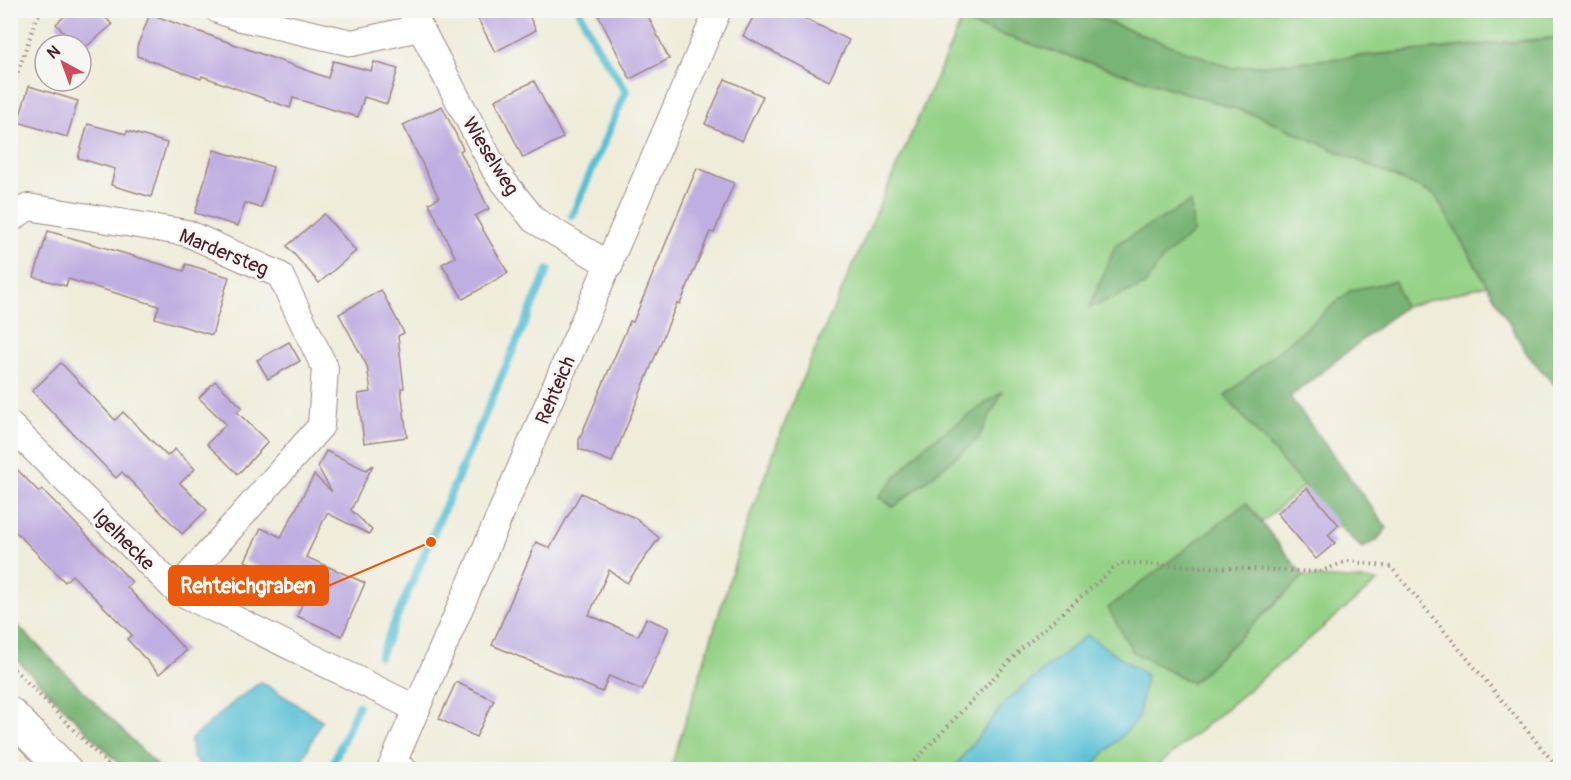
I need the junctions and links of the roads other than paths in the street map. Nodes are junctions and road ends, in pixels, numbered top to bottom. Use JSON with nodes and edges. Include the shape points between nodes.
{"nodes":[{"id":1,"x":218,"y":10,"type":"edge"},
{"id":2,"x":718,"y":10,"type":"edge"},
{"id":3,"x":415,"y":19,"type":"edge"},
{"id":4,"x":10,"y":220,"type":"edge"},
{"id":5,"x":610,"y":265,"type":"junction"},
{"id":6,"x":10,"y":425,"type":"edge"},
{"id":7,"x":176,"y":590,"type":"junction"},
{"id":8,"x":417,"y":709,"type":"junction"},
{"id":9,"x":10,"y":714,"type":"edge"},
{"id":10,"x":400,"y":765,"type":"edge"},
{"id":11,"x":65,"y":770,"type":"edge"}],
"edges":[{"from":1,"to":3,"type":"street","via":[[352,43]]},
{"from":2,"to":5,"type":"street","name":"Rehteich"},
{"from":3,"to":5,"type":"street","name":"Wieselweg","via":[[496,172],[534,220]]},
{"from":4,"to":7,"type":"street","name":"Mardersteg","via":[[28,207],[187,233],[280,275],[325,368],[321,426]]},
{"from":5,"to":8,"type":"street","name":"Rehteich"},
{"from":6,"to":7,"type":"street","name":"Igelhecke"},
{"from":7,"to":8,"type":"street","name":"Igelhecke"},
{"from":8,"to":10,"type":"street","name":"Rehteich"},
{"from":9,"to":11,"type":"main road"}]}
